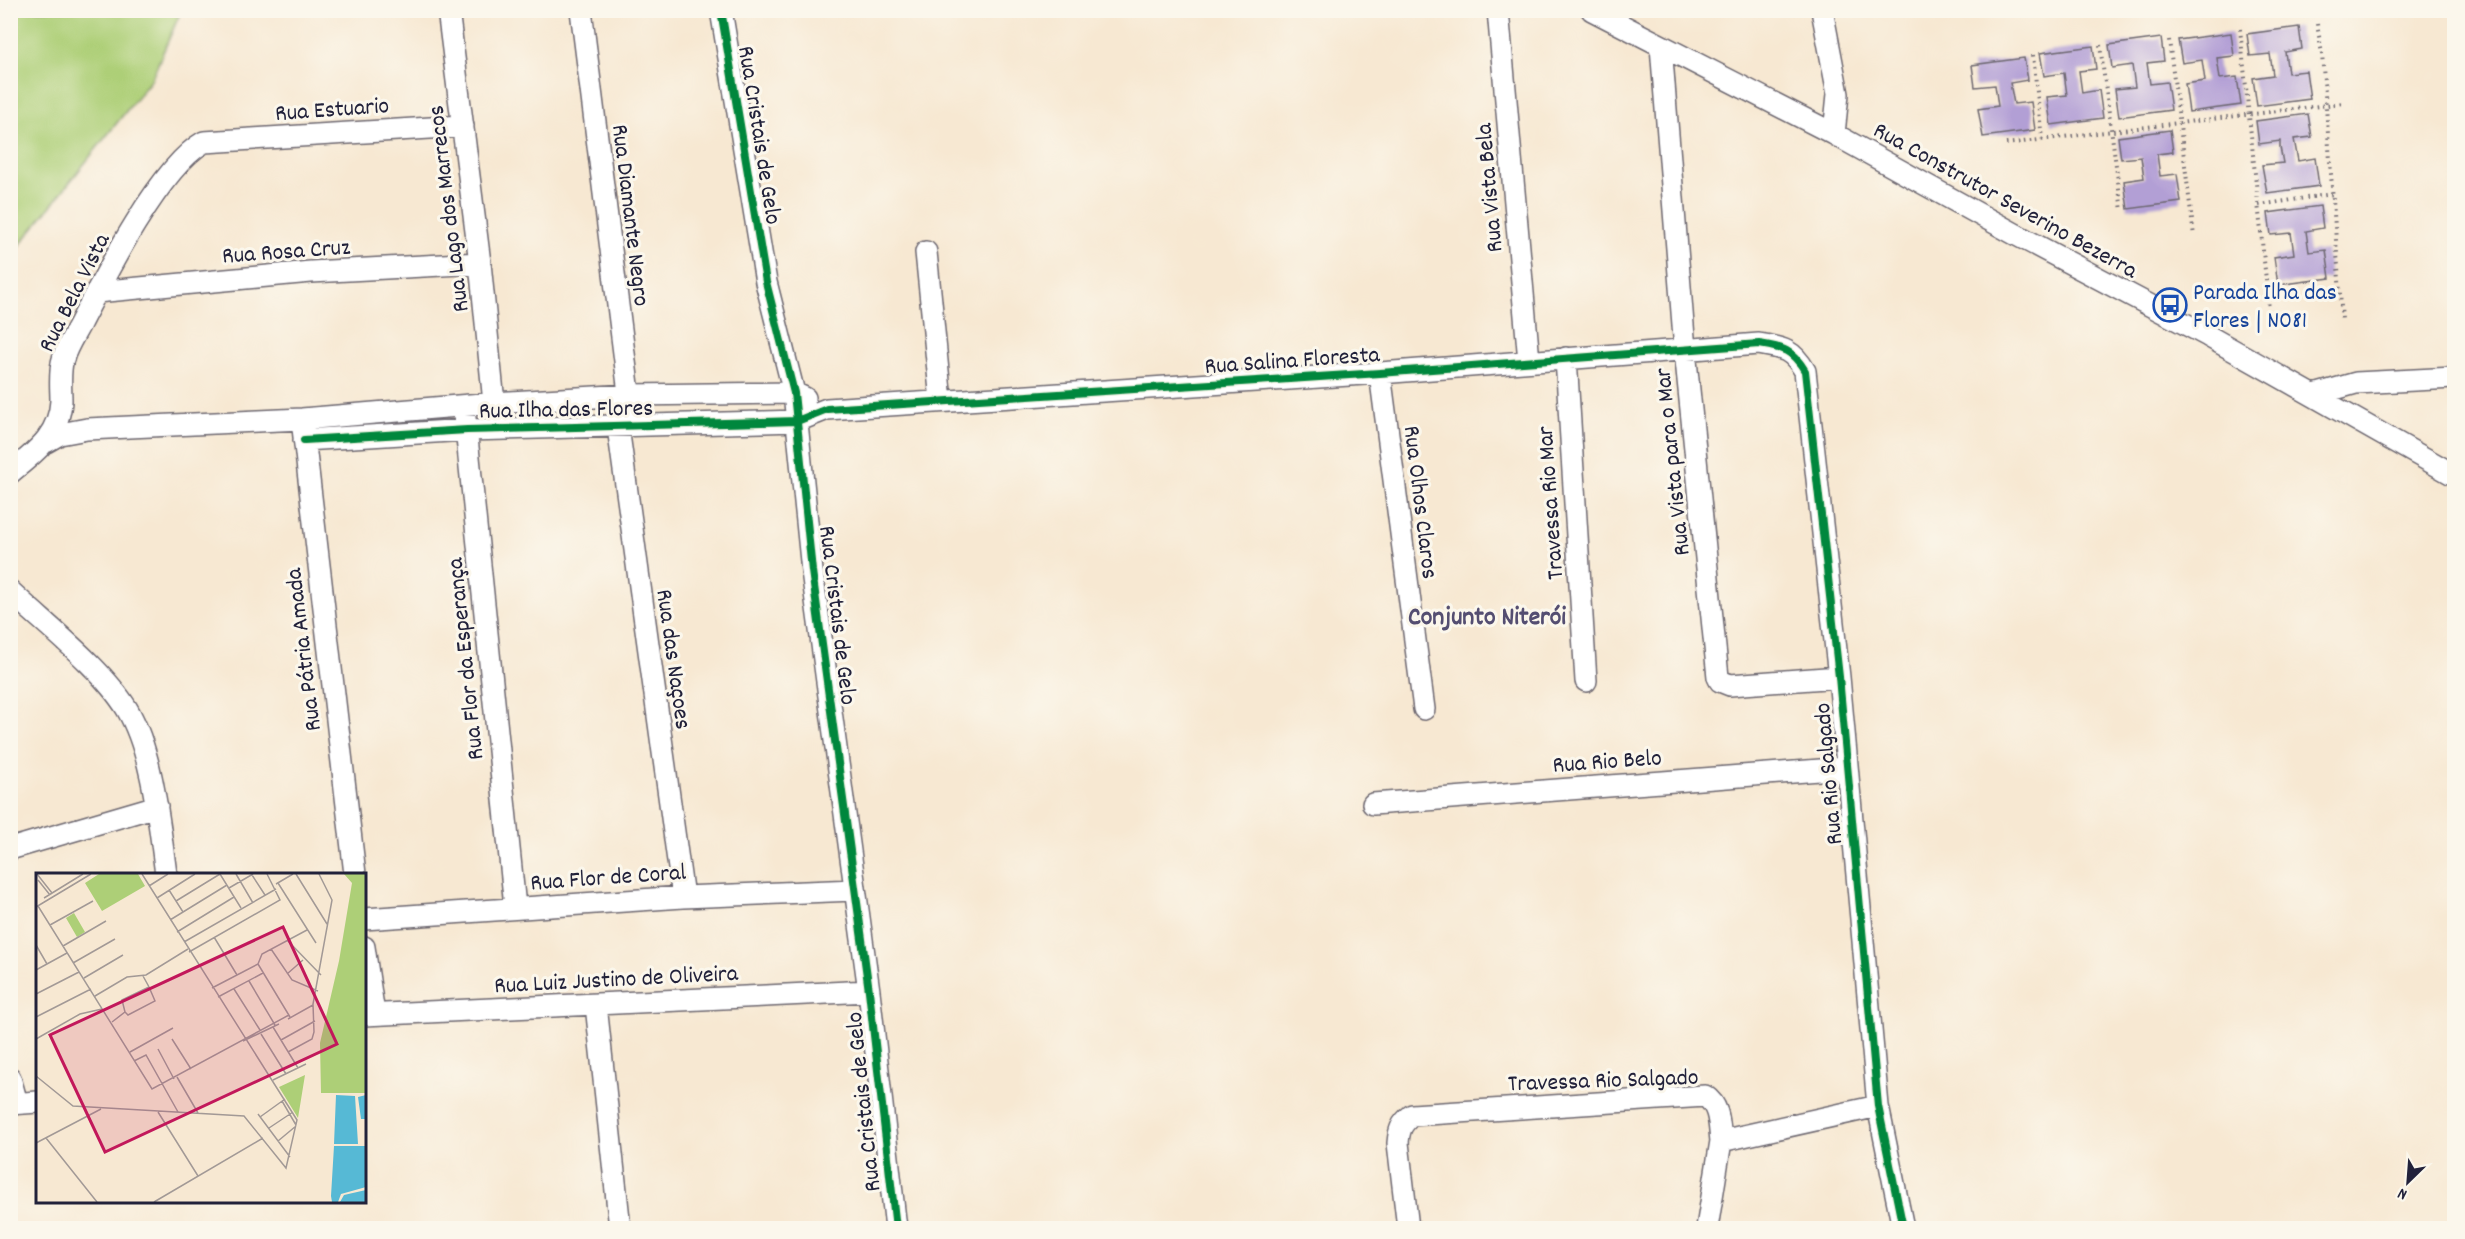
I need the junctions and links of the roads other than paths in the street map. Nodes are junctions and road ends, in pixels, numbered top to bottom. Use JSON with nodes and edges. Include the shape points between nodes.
{"nodes":[{"id":1,"x":448,"y":10,"type":"edge"},
{"id":2,"x":581,"y":10,"type":"edge"},
{"id":3,"x":721,"y":10,"type":"edge"},
{"id":4,"x":1498,"y":10,"type":"edge"},
{"id":5,"x":1592,"y":10,"type":"edge"},
{"id":6,"x":1822,"y":10,"type":"edge"},
{"id":7,"x":1661,"y":46,"type":"junction"},
{"id":8,"x":463,"y":126,"type":"junction"},
{"id":9,"x":1834,"y":134,"type":"junction"},
{"id":10,"x":204,"y":142,"type":"joint"},
{"id":11,"x":926,"y":252,"type":"dead end"},
{"id":12,"x":480,"y":263,"type":"junction"},
{"id":13,"x":96,"y":292,"type":"junction"},
{"id":14,"x":1759,"y":345,"type":"joint"},
{"id":15,"x":1685,"y":350,"type":"junction"},
{"id":16,"x":1566,"y":358,"type":"junction"},
{"id":17,"x":1528,"y":361,"type":"junction"},
{"id":18,"x":1380,"y":372,"type":"junction"},
{"id":19,"x":2454,"y":378,"type":"edge"},
{"id":20,"x":794,"y":393,"type":"junction"},
{"id":21,"x":629,"y":395,"type":"junction"},
{"id":22,"x":2314,"y":395,"type":"junction"},
{"id":23,"x":941,"y":401,"type":"junction"},
{"id":24,"x":494,"y":403,"type":"junction"},
{"id":25,"x":464,"y":405,"type":"junction"},
{"id":26,"x":827,"y":409,"type":"junction"},
{"id":27,"x":797,"y":421,"type":"junction"},
{"id":28,"x":625,"y":427,"type":"junction"},
{"id":29,"x":303,"y":429,"type":"junction"},
{"id":30,"x":467,"y":430,"type":"junction"},
{"id":31,"x":46,"y":442,"type":"junction"},
{"id":32,"x":10,"y":473,"type":"edge"},
{"id":33,"x":2454,"y":475,"type":"edge"},
{"id":34,"x":10,"y":591,"type":"edge"},
{"id":35,"x":1839,"y":677,"type":"junction"},
{"id":36,"x":1586,"y":681,"type":"dead end"},
{"id":37,"x":1424,"y":709,"type":"dead end"},
{"id":38,"x":1846,"y":768,"type":"junction"},
{"id":39,"x":1373,"y":804,"type":"dead end"},
{"id":40,"x":157,"y":806,"type":"junction"},
{"id":41,"x":10,"y":849,"type":"edge"},
{"id":42,"x":166,"y":873,"type":"edge"},
{"id":43,"x":355,"y":873,"type":"edge"},
{"id":44,"x":855,"y":890,"type":"junction"},
{"id":45,"x":683,"y":897,"type":"junction"},
{"id":46,"x":515,"y":907,"type":"junction"},
{"id":47,"x":366,"y":919,"type":"edge"},
{"id":48,"x":366,"y":974,"type":"edge"},
{"id":49,"x":869,"y":991,"type":"junction"},
{"id":50,"x":596,"y":1005,"type":"junction"},
{"id":51,"x":369,"y":1015,"type":"edge"},
{"id":52,"x":10,"y":1078,"type":"edge"},
{"id":53,"x":22,"y":1103,"type":"edge"},
{"id":54,"x":1878,"y":1106,"type":"junction"},
{"id":55,"x":1721,"y":1142,"type":"junction"},
{"id":56,"x":620,"y":1228,"type":"edge"},
{"id":57,"x":896,"y":1228,"type":"edge"},
{"id":58,"x":1408,"y":1228,"type":"edge"},
{"id":59,"x":1707,"y":1228,"type":"edge"},
{"id":60,"x":1903,"y":1228,"type":"edge"}],
"edges":[{"from":1,"to":8,"type":"street","name":"Rua Lago dos Marrecos"},
{"from":2,"to":21,"type":"street","name":"Rua Diamante Negro"},
{"from":3,"to":20,"type":"street","name":"Rua Cristais de Gelo","via":[[766,282]]},
{"from":4,"to":17,"type":"street","name":"Rua Vista Bela"},
{"from":5,"to":7,"type":"street","name":"Rua Construtor Severino Bezerra"},
{"from":6,"to":9,"type":"street","via":[[1838,94]]},
{"from":7,"to":9,"type":"street","name":"Rua Construtor Severino Bezerra"},
{"from":7,"to":15,"type":"street","name":"Rua Vista para o Mar"},
{"from":8,"to":10,"type":"street","name":"Rua Estuario"},
{"from":8,"to":12,"type":"street","name":"Rua Lago dos Marrecos"},
{"from":9,"to":22,"type":"street","name":"Rua Construtor Severino Bezerra"},
{"from":10,"to":13,"type":"street","name":"Rua Bela Vista","via":[[173,169]]},
{"from":11,"to":23,"type":"street"},
{"from":12,"to":13,"type":"street","name":"Rua Rosa Cruz","via":[[311,272]]},
{"from":12,"to":24,"type":"street","name":"Rua Lago dos Marrecos"},
{"from":13,"to":31,"type":"street","name":"Rua Bela Vista","via":[[62,360],[60,414]]},
{"from":14,"to":15,"type":"street","name":"Rua Salina Floresta"},
{"from":14,"to":35,"type":"street","name":"Rua Rio Salgado","via":[[1789,352],[1805,371]]},
{"from":15,"to":16,"type":"street","name":"Rua Salina Floresta"},
{"from":15,"to":35,"type":"street","name":"Rua Vista para o Mar","via":[[1718,677],[1730,685]]},
{"from":16,"to":17,"type":"street","name":"Rua Salina Floresta"},
{"from":16,"to":36,"type":"street","name":"Travessa Rio Mar"},
{"from":17,"to":18,"type":"street","name":"Rua Salina Floresta"},
{"from":18,"to":23,"type":"street","name":"Rua Salina Floresta"},
{"from":18,"to":37,"type":"street","name":"Rua Olhos Claros"},
{"from":19,"to":22,"type":"street","via":[[2356,383]]},
{"from":20,"to":21,"type":"street","name":"Rua Ilha das Flores"},
{"from":20,"to":26,"type":"street","name":"Rua Ilha das Flores"},
{"from":20,"to":27,"type":"street","name":"Rua Cristais de Gelo"},
{"from":21,"to":24,"type":"street","name":"Rua Ilha das Flores"},
{"from":21,"to":28,"type":"street","name":"Rua Diamante Negro"},
{"from":22,"to":33,"type":"street","name":"Rua Construtor Severino Bezerra"},
{"from":23,"to":26,"type":"street","name":"Rua Salina Floresta"},
{"from":24,"to":25,"type":"street","name":"Rua Ilha das Flores"},
{"from":25,"to":29,"type":"street","name":"Rua Ilha das Flores"},
{"from":25,"to":30,"type":"street","name":"Rua Flor da Esperança"},
{"from":26,"to":27,"type":"street","name":"Rua Ilha das Flores"},
{"from":27,"to":28,"type":"street","name":"Rua Ilha das Flores"},
{"from":27,"to":44,"type":"street","name":"Rua Cristais de Gelo","via":[[812,571]]},
{"from":28,"to":30,"type":"street","name":"Rua Ilha das Flores"},
{"from":28,"to":45,"type":"street","name":"Rua das Naçoes"},
{"from":29,"to":30,"type":"street","name":"Rua Ilha das Flores"},
{"from":29,"to":31,"type":"street","name":"Rua Ilha das Flores","via":[[87,429],[60,434]]},
{"from":29,"to":43,"type":"street","name":"Rua Pátria Amada"},
{"from":30,"to":46,"type":"street","name":"Rua Flor da Esperança"},
{"from":31,"to":32,"type":"street","name":"Rua Bela Vista"},
{"from":34,"to":40,"type":"street","via":[[104,680],[126,709],[140,736]]},
{"from":35,"to":38,"type":"street","name":"Rua Rio Salgado"},
{"from":38,"to":39,"type":"street","name":"Rua Rio Belo"},
{"from":38,"to":54,"type":"street","name":"Rua Rio Salgado"},
{"from":40,"to":41,"type":"street"},
{"from":40,"to":42,"type":"street"},
{"from":44,"to":45,"type":"street","name":"Rua Flor de Coral"},
{"from":44,"to":49,"type":"street","name":"Rua Cristais de Gelo"},
{"from":45,"to":46,"type":"street","name":"Rua Flor de Coral"},
{"from":46,"to":47,"type":"street","name":"Rua Flor de Coral"},
{"from":48,"to":51,"type":"street"},
{"from":49,"to":50,"type":"street","name":"Rua Luiz Justino de Oliveira"},
{"from":49,"to":57,"type":"street","name":"Rua Cristais de Gelo"},
{"from":50,"to":51,"type":"street","name":"Rua Luiz Justino de Oliveira"},
{"from":50,"to":56,"type":"street"},
{"from":52,"to":53,"type":"street"},
{"from":54,"to":55,"type":"street"},
{"from":54,"to":60,"type":"street","name":"Rua Rio Salgado"},
{"from":55,"to":58,"type":"street","name":"Travessa Rio Salgado","via":[[1717,1109],[1705,1096],[1412,1115],[1403,1122],[1398,1143]]},
{"from":55,"to":59,"type":"street"}]}
